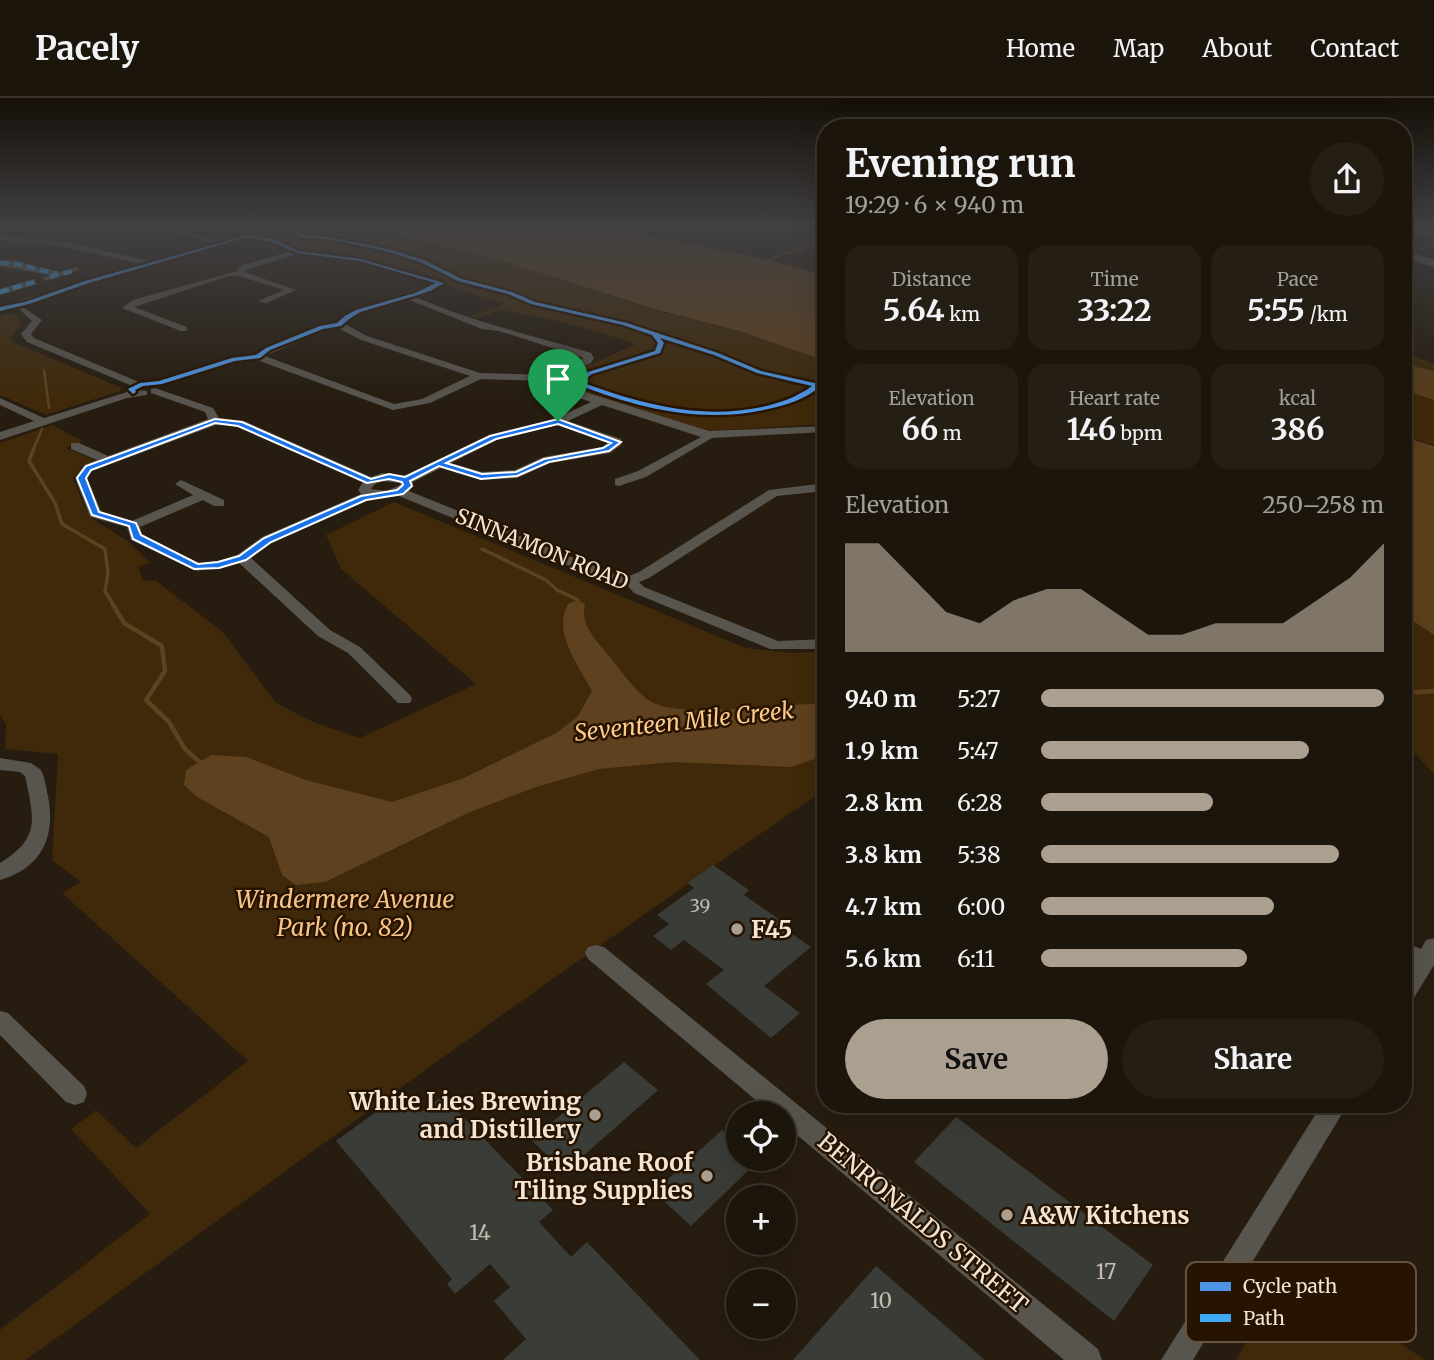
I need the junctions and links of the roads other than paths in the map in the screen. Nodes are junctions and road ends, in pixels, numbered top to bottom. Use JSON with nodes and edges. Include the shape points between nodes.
{"nodes":[{"id":1,"x":3,"y":284,"type":"edge"},
{"id":2,"x":27,"y":284,"type":"edge"},
{"id":3,"x":88,"y":284,"type":"edge"},
{"id":4,"x":195,"y":284,"type":"edge"},
{"id":5,"x":273,"y":284,"type":"edge"},
{"id":6,"x":440,"y":284,"type":"edge"},
{"id":7,"x":15,"y":287,"type":"junction"},
{"id":8,"x":0,"y":292,"type":"edge"},
{"id":9,"x":415,"y":299,"type":"junction"},
{"id":10,"x":264,"y":301,"type":"dead end"},
{"id":11,"x":24,"y":306,"type":"junction"},
{"id":12,"x":4,"y":310,"type":"edge"},
{"id":13,"x":339,"y":325,"type":"junction"},
{"id":14,"x":184,"y":330,"type":"dead end"},
{"id":15,"x":258,"y":357,"type":"junction"},
{"id":16,"x":479,"y":376,"type":"junction"},
{"id":17,"x":550,"y":378,"type":"junction"},
{"id":18,"x":157,"y":387,"type":"junction"},
{"id":19,"x":136,"y":389,"type":"junction"},
{"id":20,"x":0,"y":401,"type":"edge"},
{"id":21,"x":599,"y":402,"type":"junction"},
{"id":22,"x":215,"y":421,"type":"junction"},
{"id":23,"x":558,"y":421,"type":"junction"},
{"id":24,"x":44,"y":422,"type":"junction"},
{"id":25,"x":817,"y":429,"type":"edge"},
{"id":26,"x":708,"y":435,"type":"junction"},
{"id":27,"x":0,"y":436,"type":"edge"},
{"id":28,"x":75,"y":446,"type":"dead end"},
{"id":29,"x":106,"y":460,"type":"junction"},
{"id":30,"x":439,"y":463,"type":"junction"},
{"id":31,"x":619,"y":482,"type":"dead end"},
{"id":32,"x":181,"y":484,"type":"dead end"},
{"id":33,"x":403,"y":486,"type":"junction"},
{"id":34,"x":371,"y":488,"type":"junction"},
{"id":35,"x":817,"y":488,"type":"edge"},
{"id":36,"x":201,"y":496,"type":"junction"},
{"id":37,"x":219,"y":503,"type":"dead end"},
{"id":38,"x":133,"y":525,"type":"junction"},
{"id":39,"x":242,"y":558,"type":"junction"},
{"id":40,"x":630,"y":580,"type":"junction"},
{"id":41,"x":817,"y":645,"type":"edge"},
{"id":42,"x":404,"y":699,"type":"dead end"},
{"id":43,"x":0,"y":764,"type":"edge"},
{"id":44,"x":0,"y":873,"type":"edge"},
{"id":45,"x":596,"y":953,"type":"dead end"},
{"id":46,"x":1429,"y":953,"type":"edge"},
{"id":47,"x":1412,"y":982,"type":"edge"},
{"id":48,"x":0,"y":1020,"type":"edge"},
{"id":49,"x":75,"y":1094,"type":"dead end"},
{"id":50,"x":1330,"y":1113,"type":"edge"},
{"id":51,"x":1237,"y":1262,"type":"edge"},
{"id":52,"x":1187,"y":1342,"type":"edge"},
{"id":53,"x":1087,"y":1360,"type":"edge"},
{"id":54,"x":1176,"y":1360,"type":"edge"}],
"edges":[{"from":1,"to":7,"type":"street"},
{"from":2,"to":7,"type":"street"},
{"from":3,"to":11,"type":"street"},
{"from":4,"to":14,"type":"street","via":[[127,308]]},
{"from":5,"to":10,"type":"street","via":[[292,290]]},
{"from":6,"to":9,"type":"street"},
{"from":7,"to":8,"type":"street"},
{"from":9,"to":13,"type":"street","via":[[388,302],[345,317]]},
{"from":9,"to":17,"type":"street","via":[[445,313],[589,358]]},
{"from":11,"to":12,"type":"street"},
{"from":11,"to":19,"type":"street","via":[[37,320],[26,334],[30,340]]},
{"from":13,"to":15,"type":"street","via":[[322,327]]},
{"from":13,"to":16,"type":"street","via":[[363,338]]},
{"from":15,"to":16,"type":"street","via":[[393,407],[422,403]]},
{"from":15,"to":18,"type":"street","via":[[234,359]]},
{"from":16,"to":17,"type":"street"},
{"from":17,"to":21,"type":"street","via":[[550,385]]},
{"from":18,"to":19,"type":"street"},
{"from":18,"to":22,"type":"street","via":[[209,410]]},
{"from":19,"to":24,"type":"street"},
{"from":20,"to":24,"type":"street"},
{"from":21,"to":23,"type":"street"},
{"from":21,"to":26,"type":"street"},
{"from":22,"to":29,"type":"street"},
{"from":22,"to":34,"type":"street","via":[[240,424]]},
{"from":23,"to":30,"type":"street","via":[[500,435]]},
{"from":23,"to":30,"type":"street","via":[[617,442],[606,450],[547,460],[517,474],[481,477]]},
{"from":24,"to":27,"type":"street"},
{"from":25,"to":26,"type":"street"},
{"from":26,"to":31,"type":"street","via":[[642,474]]},
{"from":28,"to":29,"type":"street"},
{"from":29,"to":38,"type":"street","via":[[88,468],[82,478],[95,514]]},
{"from":30,"to":33,"type":"street"},
{"from":32,"to":36,"type":"street"},
{"from":33,"to":34,"type":"street","via":[[389,477]]},
{"from":33,"to":40,"type":"street","name":"SINNAMON ROAD","via":[[614,579]]},
{"from":34,"to":39,"type":"street","via":[[267,540]]},
{"from":35,"to":40,"type":"street","via":[[774,493]]},
{"from":36,"to":37,"type":"street"},
{"from":36,"to":38,"type":"street"},
{"from":38,"to":39,"type":"street","via":[[136,537],[197,567]]},
{"from":39,"to":42,"type":"street","via":[[324,633],[354,650]]},
{"from":40,"to":41,"type":"street","name":"SINNAMON ROAD","via":[[639,590],[761,640],[782,647]]},
{"from":43,"to":44,"type":"street","via":[[25,767],[34,774],[43,831],[35,849]]},
{"from":45,"to":53,"type":"street","name":"BENRONALDS STREET"},
{"from":46,"to":47,"type":"street"},
{"from":48,"to":49,"type":"street"},
{"from":50,"to":51,"type":"street"},
{"from":52,"to":54,"type":"street"}]}
